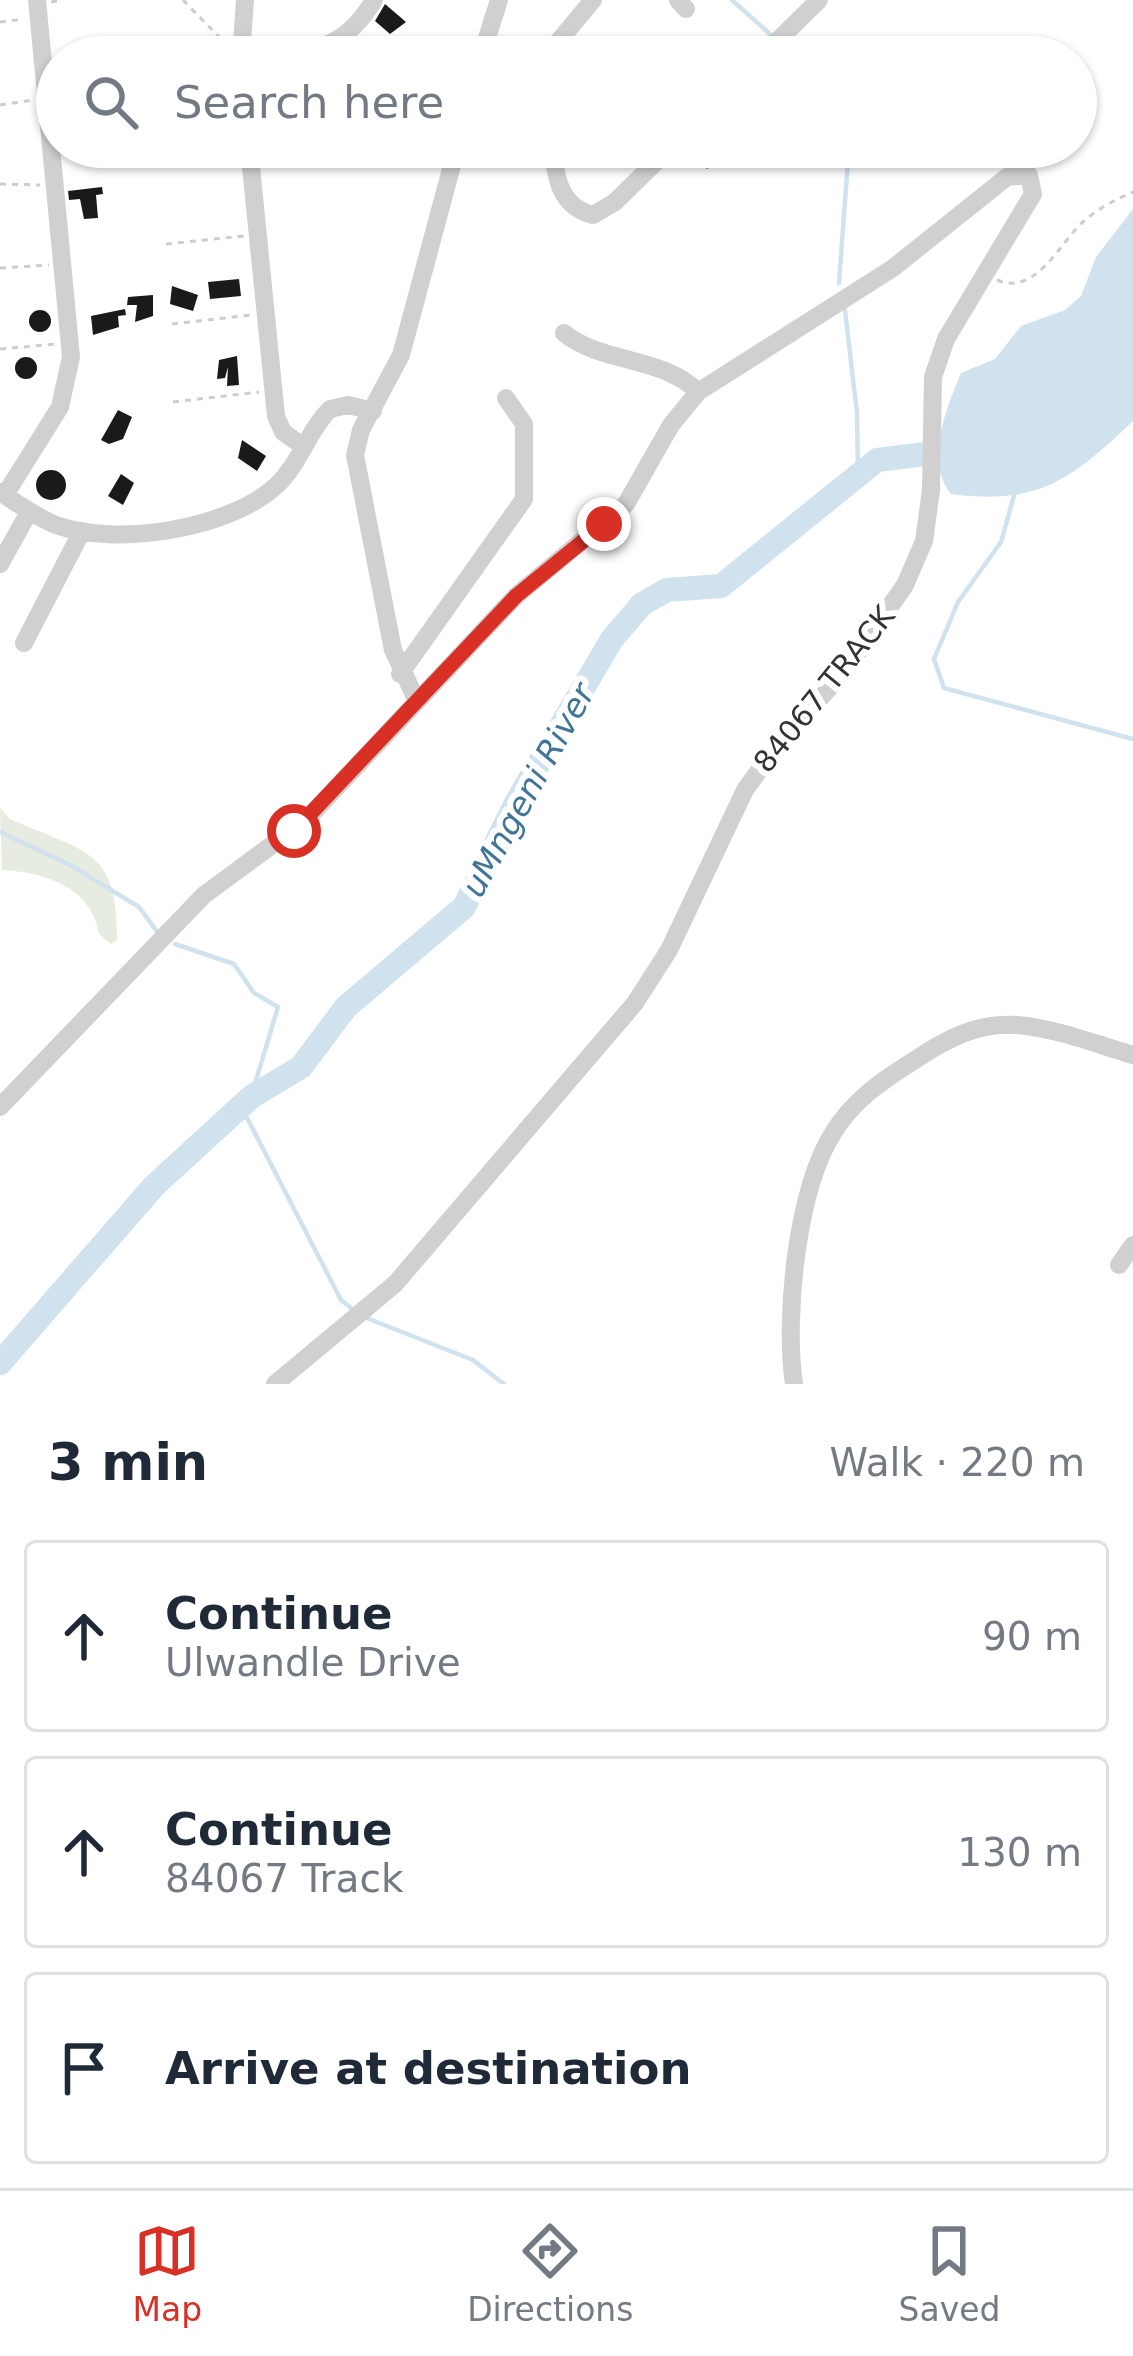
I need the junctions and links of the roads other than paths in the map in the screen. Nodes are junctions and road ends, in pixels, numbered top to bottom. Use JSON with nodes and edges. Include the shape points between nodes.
{"nodes":[{"id":1,"x":245,"y":0,"type":"edge"},
{"id":2,"x":374,"y":0,"type":"edge"},
{"id":3,"x":499,"y":0,"type":"edge"},
{"id":4,"x":593,"y":0,"type":"edge"},
{"id":5,"x":819,"y":0,"type":"edge"},
{"id":6,"x":244,"y":36,"type":"edge"},
{"id":7,"x":345,"y":36,"type":"edge"},
{"id":8,"x":488,"y":36,"type":"edge"},
{"id":9,"x":563,"y":36,"type":"edge"},
{"id":10,"x":782,"y":36,"type":"edge"},
{"id":11,"x":53,"y":168,"type":"edge"},
{"id":12,"x":251,"y":168,"type":"edge"},
{"id":13,"x":451,"y":168,"type":"edge"},
{"id":14,"x":556,"y":168,"type":"edge"},
{"id":15,"x":649,"y":168,"type":"edge"},
{"id":16,"x":564,"y":333,"type":"dead end"},
{"id":17,"x":698,"y":392,"type":"junction"},
{"id":18,"x":506,"y":398,"type":"dead end"},
{"id":19,"x":373,"y":411,"type":"junction"},
{"id":20,"x":304,"y":447,"type":"junction"},
{"id":21,"x":3,"y":494,"type":"edge"},
{"id":22,"x":29,"y":512,"type":"junction"},
{"id":23,"x":82,"y":531,"type":"junction"},
{"id":24,"x":0,"y":564,"type":"edge"},
{"id":25,"x":23,"y":643,"type":"dead end"},
{"id":26,"x":400,"y":674,"type":"junction"},
{"id":27,"x":416,"y":699,"type":"junction"},
{"id":28,"x":1133,"y":1055,"type":"edge"},
{"id":29,"x":0,"y":1107,"type":"edge"},
{"id":30,"x":1133,"y":1245,"type":"edge"},
{"id":31,"x":1119,"y":1265,"type":"dead end"},
{"id":32,"x":275,"y":1384,"type":"edge"},
{"id":33,"x":794,"y":1384,"type":"edge"}],
"edges":[{"from":1,"to":6,"type":"street"},
{"from":2,"to":7,"type":"street"},
{"from":3,"to":8,"type":"street"},
{"from":4,"to":9,"type":"street"},
{"from":5,"to":10,"type":"street"},
{"from":11,"to":21,"type":"street","via":[[71,343],[60,407]]},
{"from":12,"to":20,"type":"street","via":[[278,423]]},
{"from":13,"to":19,"type":"street","via":[[401,355]]},
{"from":14,"to":15,"type":"street","via":[[574,208],[593,215]]},
{"from":16,"to":17,"type":"street"},
{"from":17,"to":27,"type":"street","name":"84067 TRACK","via":[[626,504],[526,587]]},
{"from":17,"to":32,"type":"street","name":"84067 TRACK","via":[[893,268],[1007,177],[1029,175],[1033,194],[946,339],[933,377],[931,490],[924,541],[905,585],[745,790],[635,1003],[395,1284]]},
{"from":18,"to":26,"type":"street","via":[[524,424],[524,499]]},
{"from":19,"to":20,"type":"street","via":[[330,410]]},
{"from":19,"to":26,"type":"street","via":[[355,466]]},
{"from":20,"to":23,"type":"street","via":[[273,489],[226,518]]},
{"from":21,"to":22,"type":"street"},
{"from":22,"to":23,"type":"street"},
{"from":22,"to":24,"type":"street"},
{"from":23,"to":25,"type":"street"},
{"from":26,"to":27,"type":"street"},
{"from":27,"to":29,"type":"street","name":"84067 TRACK","via":[[306,820],[204,895]]},
{"from":28,"to":33,"type":"street","via":[[1017,1025],[968,1030],[856,1102],[820,1154],[808,1207],[793,1293]]},
{"from":30,"to":31,"type":"street"}]}
